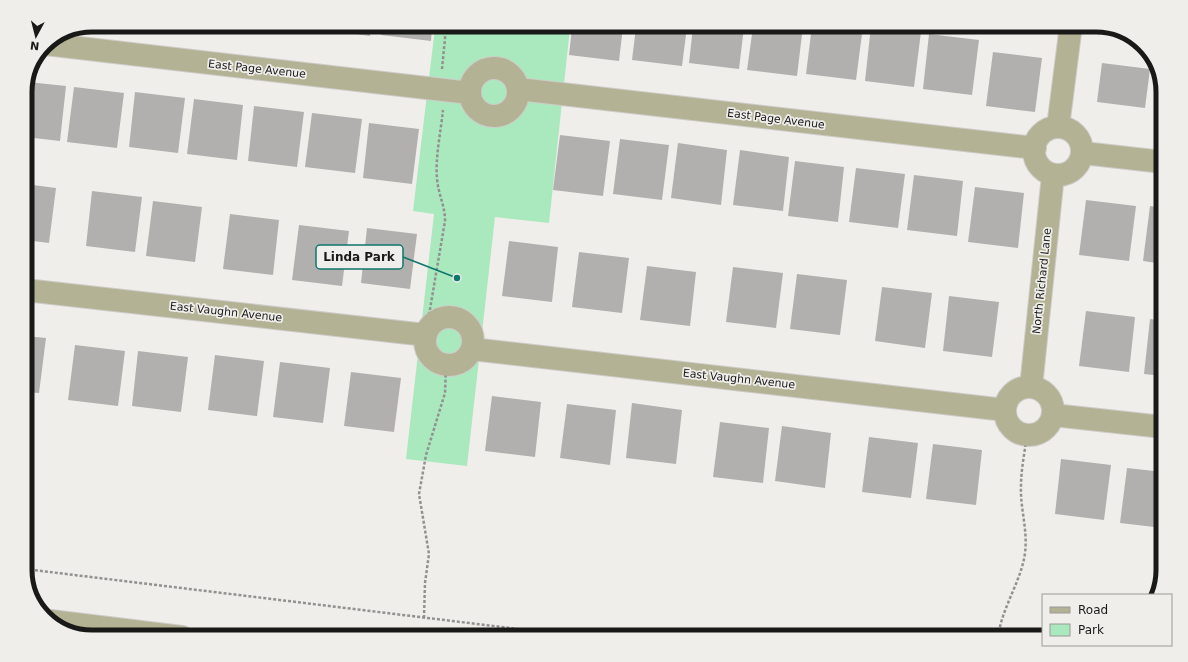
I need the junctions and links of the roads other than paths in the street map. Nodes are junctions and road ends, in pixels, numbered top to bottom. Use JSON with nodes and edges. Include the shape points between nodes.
{"nodes":[{"id":1,"x":1070,"y":32,"type":"edge"},
{"id":2,"x":56,"y":45,"type":"edge"},
{"id":3,"x":518,"y":90,"type":"junction"},
{"id":4,"x":470,"y":93,"type":"junction"},
{"id":5,"x":1058,"y":127,"type":"junction"},
{"id":6,"x":1035,"y":148,"type":"junction"},
{"id":7,"x":1082,"y":153,"type":"junction"},
{"id":8,"x":1156,"y":161,"type":"edge"},
{"id":9,"x":1053,"y":175,"type":"junction"},
{"id":10,"x":32,"y":291,"type":"edge"},
{"id":11,"x":429,"y":330,"type":"junction"},
{"id":12,"x":472,"y":349,"type":"junction"},
{"id":13,"x":1031,"y":387,"type":"junction"},
{"id":14,"x":1005,"y":410,"type":"junction"},
{"id":15,"x":1053,"y":415,"type":"junction"},
{"id":16,"x":1156,"y":427,"type":"edge"},
{"id":17,"x":66,"y":624,"type":"edge"},
{"id":18,"x":121,"y":630,"type":"edge"}],
"edges":[{"from":1,"to":5,"type":"street"},
{"from":2,"to":4,"type":"street","name":"East Page Avenue"},
{"from":3,"to":4,"type":"street","via":[[516,81],[510,74],[502,69],[493,68],[482,71],[475,77]]},
{"from":3,"to":4,"type":"street","via":[[516,101],[511,108],[495,116],[478,109]]},
{"from":3,"to":6,"type":"street","name":"East Page Avenue"},
{"from":5,"to":6,"type":"street","via":[[1041,134]]},
{"from":5,"to":7,"type":"street","via":[[1070,130],[1077,136]]},
{"from":6,"to":9,"type":"street","via":[[1038,165]]},
{"from":7,"to":8,"type":"street"},
{"from":7,"to":9,"type":"street","via":[[1079,164],[1073,170],[1062,175]]},
{"from":9,"to":13,"type":"street","name":"North Richard Lane"},
{"from":10,"to":11,"type":"street","name":"East Vaughn Avenue"},
{"from":11,"to":12,"type":"street","via":[[446,318],[455,318],[463,322],[472,334]]},
{"from":11,"to":12,"type":"street","via":[[426,346],[429,355],[436,361],[453,365],[462,362]]},
{"from":12,"to":14,"type":"street","name":"East Vaughn Avenue"},
{"from":13,"to":14,"type":"street","via":[[1022,387],[1014,391],[1008,398]]},
{"from":13,"to":15,"type":"street","via":[[1043,391],[1049,397]]},
{"from":14,"to":15,"type":"street","via":[[1006,419],[1011,426],[1018,432],[1027,434],[1036,434],[1044,429]]},
{"from":15,"to":16,"type":"street"},
{"from":17,"to":18,"type":"street"}]}
